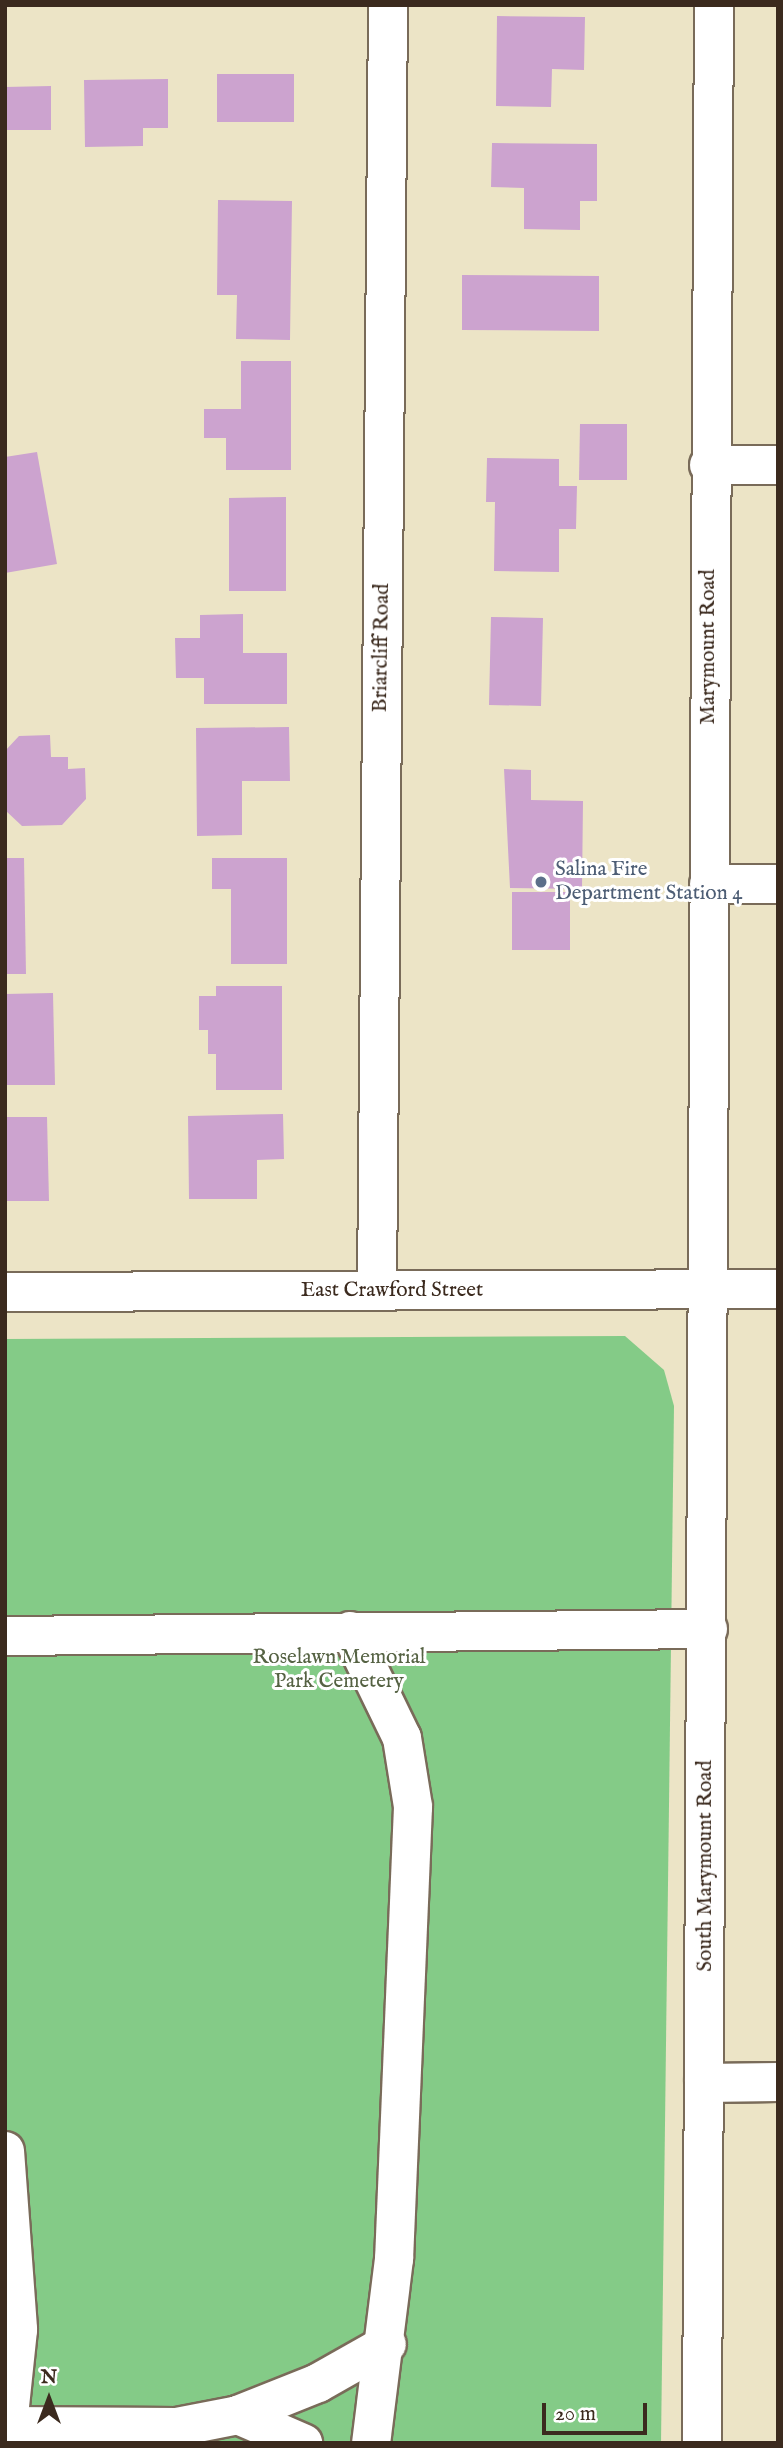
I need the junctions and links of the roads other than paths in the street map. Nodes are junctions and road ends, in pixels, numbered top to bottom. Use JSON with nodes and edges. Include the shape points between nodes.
{"nodes":[{"id":1,"x":388,"y":5,"type":"edge"},
{"id":2,"x":713,"y":5,"type":"edge"},
{"id":3,"x":709,"y":465,"type":"junction"},
{"id":4,"x":778,"y":465,"type":"edge"},
{"id":5,"x":709,"y":884,"type":"junction"},
{"id":6,"x":778,"y":884,"type":"edge"},
{"id":7,"x":778,"y":1289,"type":"edge"},
{"id":8,"x":710,"y":1290,"type":"junction"},
{"id":9,"x":377,"y":1291,"type":"junction"},
{"id":10,"x":5,"y":1292,"type":"edge"},
{"id":11,"x":708,"y":1629,"type":"junction"},
{"id":12,"x":350,"y":1632,"type":"junction"},
{"id":13,"x":5,"y":1636,"type":"edge"},
{"id":14,"x":778,"y":2082,"type":"edge"},
{"id":15,"x":705,"y":2083,"type":"junction"},
{"id":16,"x":5,"y":2151,"type":"edge"},
{"id":17,"x":387,"y":2344,"type":"junction"},
{"id":18,"x":238,"y":2415,"type":"junction"},
{"id":19,"x":7,"y":2425,"type":"edge"},
{"id":20,"x":303,"y":2443,"type":"edge"},
{"id":21,"x":371,"y":2443,"type":"edge"},
{"id":22,"x":702,"y":2443,"type":"edge"}],
"edges":[{"from":1,"to":9,"type":"street","name":"Briarcliff Road"},
{"from":2,"to":3,"type":"street","name":"Marymount Road"},
{"from":3,"to":4,"type":"street"},
{"from":3,"to":5,"type":"street","name":"Marymount Road"},
{"from":5,"to":6,"type":"street"},
{"from":5,"to":8,"type":"street","name":"Marymount Road"},
{"from":7,"to":8,"type":"street","name":"East Crawford Street"},
{"from":8,"to":9,"type":"street","name":"East Crawford Street"},
{"from":8,"to":11,"type":"street","name":"South Marymount Road"},
{"from":9,"to":10,"type":"street","name":"East Crawford Street"},
{"from":11,"to":12,"type":"street"},
{"from":11,"to":15,"type":"street","name":"South Marymount Road"},
{"from":12,"to":13,"type":"street"},
{"from":12,"to":17,"type":"street","via":[[402,1738],[413,1807]]},
{"from":14,"to":15,"type":"street"},
{"from":15,"to":22,"type":"street","name":"South Marymount Road"},
{"from":16,"to":19,"type":"street","via":[[18,2330]]},
{"from":17,"to":18,"type":"street","via":[[318,2383]]},
{"from":17,"to":21,"type":"street"},
{"from":18,"to":19,"type":"street","via":[[177,2427]]},
{"from":18,"to":20,"type":"street"}]}
